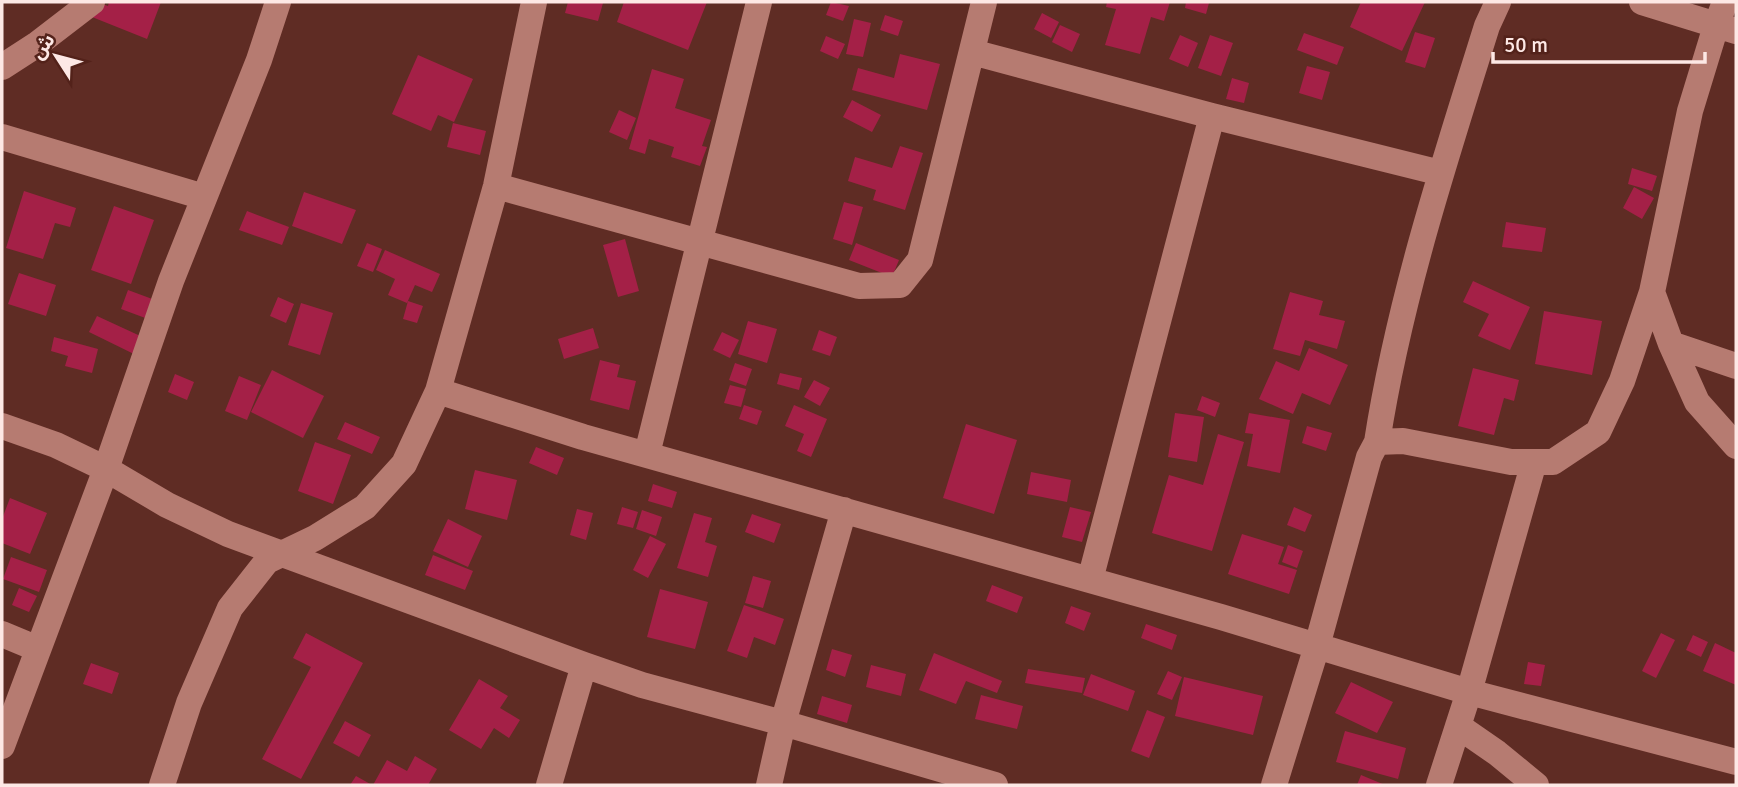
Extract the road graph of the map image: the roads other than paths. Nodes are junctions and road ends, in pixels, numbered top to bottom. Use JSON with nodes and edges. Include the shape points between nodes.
{"nodes":[{"id":1,"x":92,"y":2,"type":"edge"},
{"id":2,"x":278,"y":2,"type":"edge"},
{"id":3,"x":534,"y":2,"type":"edge"},
{"id":4,"x":760,"y":2,"type":"edge"},
{"id":5,"x":984,"y":2,"type":"edge"},
{"id":6,"x":1498,"y":2,"type":"edge"},
{"id":7,"x":1642,"y":2,"type":"edge"},
{"id":8,"x":1726,"y":20,"type":"edge"},
{"id":9,"x":971,"y":52,"type":"junction"},
{"id":10,"x":2,"y":67,"type":"edge"},
{"id":11,"x":1212,"y":116,"type":"junction"},
{"id":12,"x":2,"y":136,"type":"edge"},
{"id":13,"x":1441,"y":173,"type":"junction"},
{"id":14,"x":496,"y":186,"type":"junction"},
{"id":15,"x":204,"y":197,"type":"junction"},
{"id":16,"x":699,"y":240,"type":"junction"},
{"id":17,"x":1652,"y":292,"type":"junction"},
{"id":18,"x":1671,"y":344,"type":"junction"},
{"id":19,"x":1736,"y":366,"type":"edge"},
{"id":20,"x":438,"y":391,"type":"junction"},
{"id":21,"x":2,"y":426,"type":"edge"},
{"id":22,"x":1377,"y":442,"type":"junction"},
{"id":23,"x":1736,"y":446,"type":"edge"},
{"id":24,"x":647,"y":454,"type":"junction"},
{"id":25,"x":1534,"y":462,"type":"junction"},
{"id":26,"x":106,"y":469,"type":"junction"},
{"id":27,"x":844,"y":510,"type":"junction"},
{"id":28,"x":285,"y":553,"type":"junction"},
{"id":29,"x":1090,"y":580,"type":"junction"},
{"id":30,"x":2,"y":634,"type":"edge"},
{"id":31,"x":1317,"y":646,"type":"junction"},
{"id":32,"x":38,"y":649,"type":"junction"},
{"id":33,"x":584,"y":665,"type":"junction"},
{"id":34,"x":1469,"y":692,"type":"junction"},
{"id":35,"x":783,"y":723,"type":"junction"},
{"id":36,"x":1458,"y":726,"type":"junction"},
{"id":37,"x":2,"y":746,"type":"edge"},
{"id":38,"x":1736,"y":762,"type":"edge"},
{"id":39,"x":162,"y":785,"type":"edge"},
{"id":40,"x":549,"y":785,"type":"edge"},
{"id":41,"x":769,"y":785,"type":"edge"},
{"id":42,"x":995,"y":785,"type":"edge"},
{"id":43,"x":1274,"y":785,"type":"edge"},
{"id":44,"x":1439,"y":785,"type":"edge"},
{"id":45,"x":1536,"y":785,"type":"edge"}],
"edges":[{"from":1,"to":10,"type":"street"},
{"from":2,"to":15,"type":"street"},
{"from":3,"to":14,"type":"street"},
{"from":4,"to":16,"type":"street"},
{"from":5,"to":9,"type":"street"},
{"from":6,"to":13,"type":"street"},
{"from":7,"to":8,"type":"street"},
{"from":8,"to":17,"type":"street","via":[[1690,111]]},
{"from":9,"to":11,"type":"street"},
{"from":9,"to":16,"type":"street","via":[[920,260],[900,285],[859,286]]},
{"from":11,"to":13,"type":"street"},
{"from":11,"to":29,"type":"street"},
{"from":12,"to":15,"type":"street"},
{"from":13,"to":22,"type":"street","via":[[1387,383]]},
{"from":14,"to":16,"type":"street"},
{"from":14,"to":20,"type":"street"},
{"from":15,"to":26,"type":"street"},
{"from":16,"to":24,"type":"street"},
{"from":17,"to":18,"type":"street"},
{"from":17,"to":25,"type":"street","via":[[1622,381],[1598,432],[1553,462]]},
{"from":18,"to":19,"type":"street"},
{"from":18,"to":23,"type":"street","via":[[1697,402]]},
{"from":20,"to":24,"type":"street"},
{"from":20,"to":28,"type":"street","via":[[404,464],[365,507]]},
{"from":21,"to":26,"type":"street"},
{"from":22,"to":25,"type":"street","via":[[1403,441],[1511,462]]},
{"from":22,"to":31,"type":"street"},
{"from":24,"to":27,"type":"street"},
{"from":25,"to":34,"type":"street"},
{"from":26,"to":28,"type":"street","via":[[228,534]]},
{"from":26,"to":32,"type":"street"},
{"from":27,"to":29,"type":"street"},
{"from":27,"to":35,"type":"street"},
{"from":28,"to":33,"type":"street"},
{"from":28,"to":39,"type":"street","via":[[267,561],[230,608],[189,703]]},
{"from":29,"to":31,"type":"street"},
{"from":30,"to":32,"type":"street"},
{"from":31,"to":34,"type":"street"},
{"from":31,"to":43,"type":"street"},
{"from":32,"to":37,"type":"street"},
{"from":33,"to":35,"type":"street"},
{"from":33,"to":40,"type":"street"},
{"from":34,"to":36,"type":"street"},
{"from":34,"to":38,"type":"street"},
{"from":35,"to":41,"type":"street"},
{"from":35,"to":42,"type":"street"},
{"from":36,"to":44,"type":"street"},
{"from":36,"to":45,"type":"street"}]}
